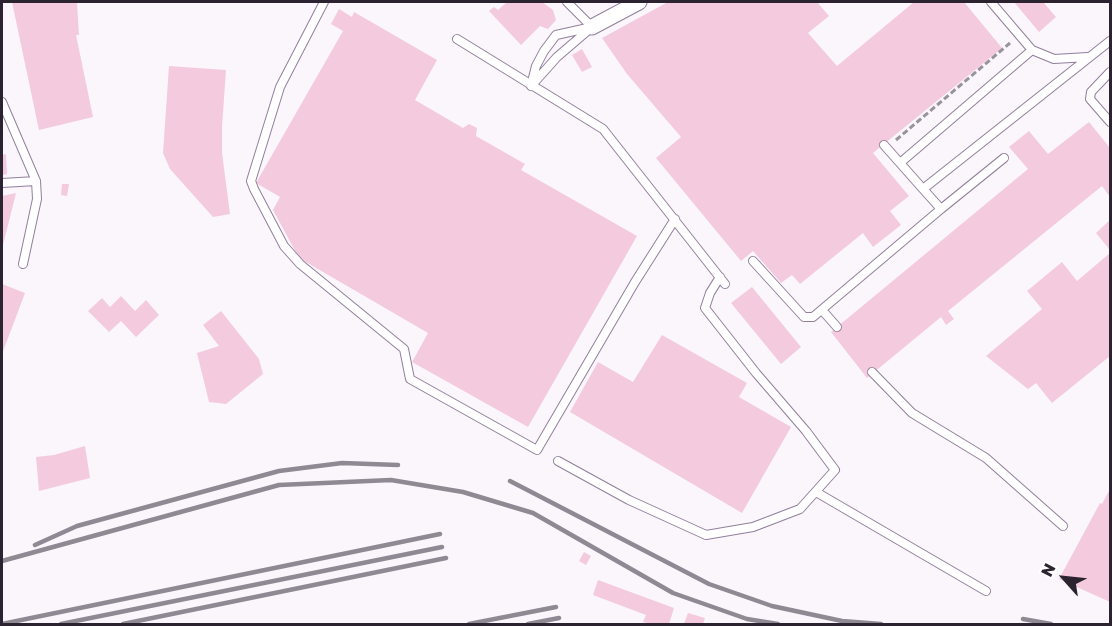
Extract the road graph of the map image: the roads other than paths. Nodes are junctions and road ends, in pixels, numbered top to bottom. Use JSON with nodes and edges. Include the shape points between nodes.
{"nodes":[{"id":1,"x":324,"y":2,"type":"edge"},
{"id":2,"x":567,"y":2,"type":"edge"},
{"id":3,"x":639,"y":2,"type":"edge"},
{"id":4,"x":991,"y":2,"type":"edge"},
{"id":5,"x":592,"y":27,"type":"junction"},
{"id":6,"x":457,"y":39,"type":"dead end"},
{"id":7,"x":1110,"y":41,"type":"edge"},
{"id":8,"x":1032,"y":50,"type":"junction"},
{"id":9,"x":1090,"y":57,"type":"junction"},
{"id":10,"x":1110,"y":72,"type":"edge"},
{"id":11,"x":531,"y":86,"type":"junction"},
{"id":12,"x":2,"y":102,"type":"edge"},
{"id":13,"x":1110,"y":122,"type":"edge"},
{"id":14,"x":884,"y":144,"type":"dead end"},
{"id":15,"x":1004,"y":158,"type":"dead end"},
{"id":16,"x":900,"y":163,"type":"junction"},
{"id":17,"x":36,"y":181,"type":"junction"},
{"id":18,"x":2,"y":183,"type":"edge"},
{"id":19,"x":923,"y":189,"type":"junction"},
{"id":20,"x":941,"y":210,"type":"junction"},
{"id":21,"x":675,"y":219,"type":"junction"},
{"id":22,"x":753,"y":261,"type":"dead end"},
{"id":23,"x":23,"y":264,"type":"dead end"},
{"id":24,"x":822,"y":310,"type":"junction"},
{"id":25,"x":837,"y":327,"type":"dead end"},
{"id":26,"x":872,"y":372,"type":"dead end"},
{"id":27,"x":558,"y":461,"type":"dead end"},
{"id":28,"x":816,"y":492,"type":"junction"},
{"id":29,"x":1063,"y":526,"type":"dead end"},
{"id":30,"x":986,"y":591,"type":"dead end"}],
"edges":[{"from":1,"to":21,"type":"lane","via":[[280,87],[251,181],[284,246],[300,264],[404,349],[411,379],[537,450]]},
{"from":2,"to":5,"type":"lane"},
{"from":3,"to":5,"type":"street"},
{"from":4,"to":8,"type":"lane"},
{"from":5,"to":11,"type":"lane"},
{"from":5,"to":11,"type":"lane","via":[[556,35],[536,66]]},
{"from":6,"to":11,"type":"lane"},
{"from":7,"to":9,"type":"lane"},
{"from":8,"to":9,"type":"lane","via":[[1054,59]]},
{"from":8,"to":16,"type":"lane"},
{"from":9,"to":19,"type":"lane"},
{"from":10,"to":13,"type":"lane","via":[[1091,92],[1090,99]]},
{"from":11,"to":21,"type":"lane","via":[[603,129]]},
{"from":12,"to":17,"type":"lane"},
{"from":14,"to":16,"type":"lane"},
{"from":15,"to":20,"type":"lane"},
{"from":16,"to":19,"type":"lane"},
{"from":17,"to":18,"type":"lane"},
{"from":17,"to":23,"type":"lane","via":[[37,199]]},
{"from":19,"to":20,"type":"lane"},
{"from":20,"to":24,"type":"lane"},
{"from":21,"to":28,"type":"lane","via":[[723,280],[710,293],[705,308],[835,470]]},
{"from":22,"to":24,"type":"lane","via":[[804,317],[813,317]]},
{"from":24,"to":25,"type":"lane"},
{"from":26,"to":29,"type":"lane","via":[[912,413],[986,458]]},
{"from":27,"to":28,"type":"lane","via":[[629,500],[706,535],[753,527],[800,509]]},
{"from":28,"to":30,"type":"lane"}]}
